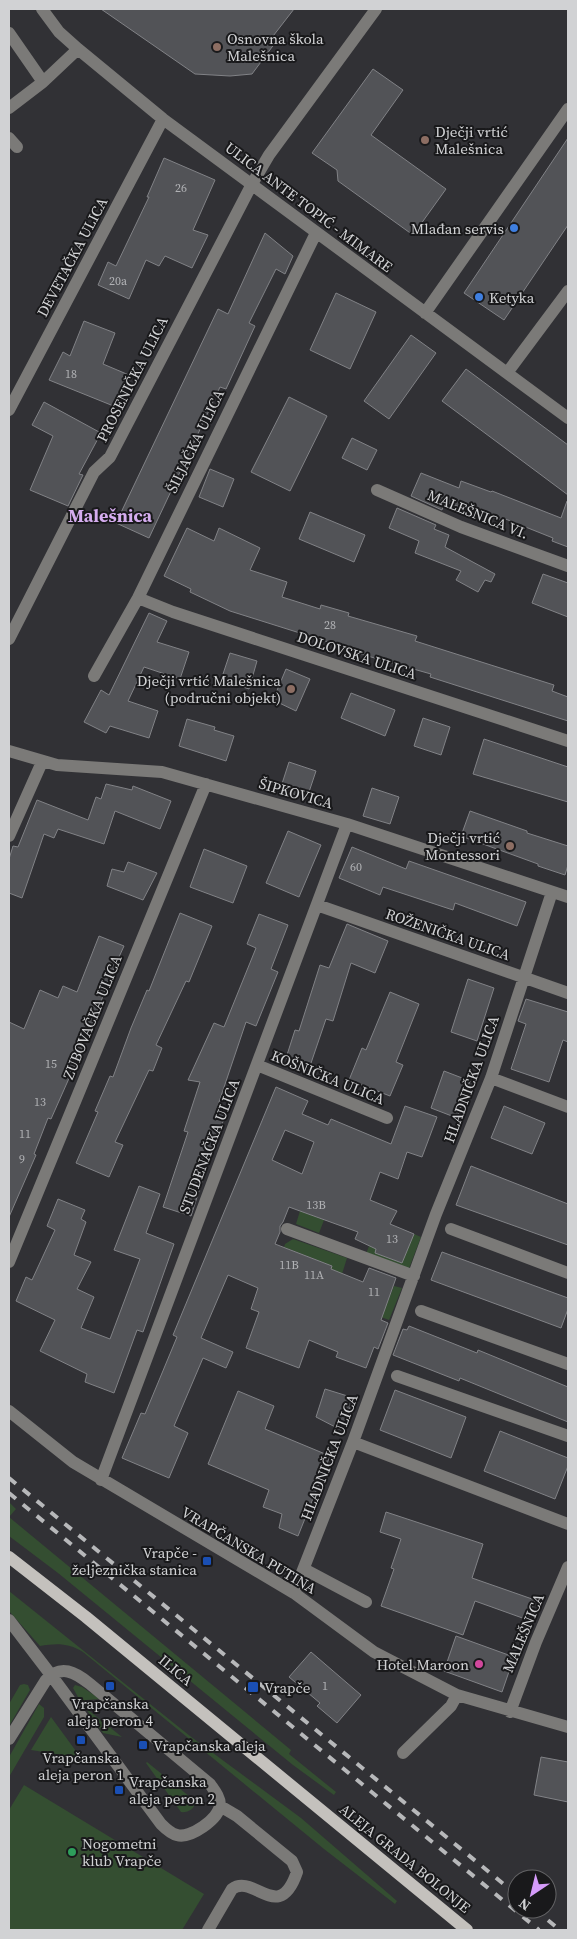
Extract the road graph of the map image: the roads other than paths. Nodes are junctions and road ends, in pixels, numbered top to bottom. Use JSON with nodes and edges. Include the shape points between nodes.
{"nodes":[{"id":1,"x":42,"y":9,"type":"edge"},
{"id":2,"x":376,"y":9,"type":"edge"},
{"id":3,"x":9,"y":33,"type":"edge"},
{"id":4,"x":78,"y":49,"type":"junction"},
{"id":5,"x":43,"y":82,"type":"junction"},
{"id":6,"x":9,"y":108,"type":"edge"},
{"id":7,"x":568,"y":109,"type":"edge"},
{"id":8,"x":163,"y":119,"type":"junction"},
{"id":9,"x":252,"y":184,"type":"junction"},
{"id":10,"x":316,"y":233,"type":"junction"},
{"id":11,"x":568,"y":291,"type":"edge"},
{"id":12,"x":425,"y":313,"type":"junction"},
{"id":13,"x":508,"y":373,"type":"junction"},
{"id":14,"x":9,"y":410,"type":"edge"},
{"id":15,"x":568,"y":418,"type":"edge"},
{"id":16,"x":377,"y":490,"type":"dead end"},
{"id":17,"x":568,"y":566,"type":"edge"},
{"id":18,"x":138,"y":598,"type":"junction"},
{"id":19,"x":9,"y":639,"type":"edge"},
{"id":20,"x":94,"y":676,"type":"dead end"},
{"id":21,"x":568,"y":740,"type":"edge"},
{"id":22,"x":9,"y":751,"type":"edge"},
{"id":23,"x":42,"y":762,"type":"junction"},
{"id":24,"x":206,"y":784,"type":"junction"},
{"id":25,"x":347,"y":824,"type":"junction"},
{"id":26,"x":9,"y":836,"type":"edge"},
{"id":27,"x":552,"y":892,"type":"junction"},
{"id":28,"x":568,"y":897,"type":"edge"},
{"id":29,"x":317,"y":905,"type":"junction"},
{"id":30,"x":525,"y":977,"type":"junction"},
{"id":31,"x":568,"y":993,"type":"edge"},
{"id":32,"x":257,"y":1065,"type":"junction"},
{"id":33,"x":491,"y":1078,"type":"junction"},
{"id":34,"x":568,"y":1107,"type":"edge"},
{"id":35,"x":388,"y":1118,"type":"dead end"},
{"id":36,"x":287,"y":1229,"type":"dead end"},
{"id":37,"x":451,"y":1229,"type":"dead end"},
{"id":38,"x":9,"y":1262,"type":"edge"},
{"id":39,"x":568,"y":1273,"type":"edge"},
{"id":40,"x":414,"y":1276,"type":"junction"},
{"id":41,"x":421,"y":1311,"type":"dead end"},
{"id":42,"x":568,"y":1364,"type":"edge"},
{"id":43,"x":397,"y":1376,"type":"dead end"},
{"id":44,"x":9,"y":1411,"type":"edge"},
{"id":45,"x":568,"y":1436,"type":"edge"},
{"id":46,"x":353,"y":1442,"type":"junction"},
{"id":47,"x":101,"y":1480,"type":"junction"},
{"id":48,"x":568,"y":1524,"type":"edge"},
{"id":49,"x":9,"y":1557,"type":"edge"},
{"id":50,"x":568,"y":1567,"type":"edge"},
{"id":51,"x":304,"y":1569,"type":"junction"},
{"id":52,"x":294,"y":1593,"type":"junction"},
{"id":53,"x":366,"y":1602,"type":"dead end"},
{"id":54,"x":9,"y":1620,"type":"edge"},
{"id":55,"x":51,"y":1674,"type":"junction"},
{"id":56,"x":457,"y":1695,"type":"junction"},
{"id":57,"x":510,"y":1712,"type":"junction"},
{"id":58,"x":568,"y":1728,"type":"edge"},
{"id":59,"x":9,"y":1739,"type":"edge"},
{"id":60,"x":403,"y":1753,"type":"dead end"},
{"id":61,"x":220,"y":1806,"type":"junction"},
{"id":62,"x":322,"y":1811,"type":"joint"},
{"id":63,"x":208,"y":1930,"type":"edge"},
{"id":64,"x":467,"y":1930,"type":"edge"}],
"edges":[{"from":1,"to":4,"type":"street","name":"ULICA ANTE TOPIĆ - MIMARE"},
{"from":2,"to":9,"type":"street","name":"PROSENIČKA ULICA","via":[[269,155]]},
{"from":3,"to":5,"type":"street"},
{"from":4,"to":5,"type":"street"},
{"from":4,"to":8,"type":"street","name":"ULICA ANTE TOPIĆ - MIMARE"},
{"from":5,"to":6,"type":"street"},
{"from":7,"to":12,"type":"street"},
{"from":8,"to":9,"type":"street","name":"ULICA ANTE TOPIĆ - MIMARE"},
{"from":8,"to":14,"type":"street","name":"DEVETAČKA ULICA"},
{"from":9,"to":10,"type":"street","name":"ULICA ANTE TOPIĆ - MIMARE"},
{"from":9,"to":19,"type":"street","name":"PROSENIČKA ULICA","via":[[110,456],[94,472]]},
{"from":10,"to":12,"type":"street","name":"ULICA ANTE TOPIĆ - MIMARE"},
{"from":10,"to":18,"type":"street","name":"ŠILJAČKA ULICA"},
{"from":11,"to":13,"type":"street"},
{"from":12,"to":13,"type":"street","name":"ULICA ANTE TOPIĆ - MIMARE"},
{"from":13,"to":15,"type":"street","name":"ULICA ANTE TOPIĆ - MIMARE"},
{"from":16,"to":17,"type":"street","name":"MALEŠNICA VI.","via":[[461,527]]},
{"from":18,"to":20,"type":"street","name":"ŠILJAČKA ULICA"},
{"from":18,"to":21,"type":"street","name":"DOLOVSKA ULICA","via":[[183,616]]},
{"from":22,"to":23,"type":"street","name":"ŠIPKOVICA"},
{"from":23,"to":24,"type":"street","name":"ŠIPKOVICA","via":[[162,772]]},
{"from":23,"to":26,"type":"street"},
{"from":24,"to":25,"type":"street","name":"ŠIPKOVICA"},
{"from":24,"to":38,"type":"street","name":"ZUBOVAČKA ULICA"},
{"from":25,"to":27,"type":"street","name":"ŠIPKOVICA"},
{"from":25,"to":29,"type":"street","name":"STUDENAČKA ULICA"},
{"from":27,"to":28,"type":"street","name":"ŠIPKOVICA"},
{"from":27,"to":30,"type":"street","name":"HLADNIČKA ULICA"},
{"from":29,"to":30,"type":"street","name":"ROŽENIČKA ULICA"},
{"from":29,"to":32,"type":"street","name":"STUDENAČKA ULICA"},
{"from":30,"to":31,"type":"street","name":"ROŽENIČKA ULICA"},
{"from":30,"to":33,"type":"street","name":"HLADNIČKA ULICA"},
{"from":32,"to":35,"type":"street","name":"KOŠNIČKA ULICA"},
{"from":32,"to":47,"type":"street","name":"STUDENAČKA ULICA"},
{"from":33,"to":34,"type":"street"},
{"from":33,"to":40,"type":"street","name":"HLADNIČKA ULICA"},
{"from":36,"to":40,"type":"street"},
{"from":37,"to":39,"type":"street"},
{"from":40,"to":46,"type":"street","name":"HLADNIČKA ULICA"},
{"from":41,"to":42,"type":"street"},
{"from":43,"to":45,"type":"street"},
{"from":44,"to":47,"type":"street","name":"VRAPČANSKA PUTINA"},
{"from":46,"to":48,"type":"street"},
{"from":46,"to":51,"type":"street","name":"HLADNIČKA ULICA"},
{"from":47,"to":52,"type":"street","name":"VRAPČANSKA PUTINA"},
{"from":49,"to":62,"type":"main road","name":"ILICA"},
{"from":50,"to":57,"type":"street","name":"MALEŠNICA"},
{"from":51,"to":52,"type":"street","name":"HLADNIČKA ULICA"},
{"from":51,"to":53,"type":"street"},
{"from":52,"to":56,"type":"street","name":"VRAPČANSKA PUTINA","via":[[374,1652]]},
{"from":54,"to":55,"type":"street"},
{"from":55,"to":59,"type":"street"},
{"from":55,"to":61,"type":"street","via":[[61,1670],[72,1672],[90,1684],[210,1784]]},
{"from":55,"to":61,"type":"street","via":[[170,1832],[177,1836],[195,1832],[212,1819]]},
{"from":56,"to":57,"type":"street","name":"VRAPČANSKA PUTINA"},
{"from":56,"to":60,"type":"street","via":[[451,1706]]},
{"from":57,"to":58,"type":"street","name":"VRAPČANSKA PUTINA"},
{"from":61,"to":63,"type":"street","via":[[292,1861],[297,1872],[286,1891],[279,1896],[271,1897],[248,1886],[237,1885]]},
{"from":62,"to":64,"type":"main road","name":"ALEJA GRADA BOLONJE"}]}
